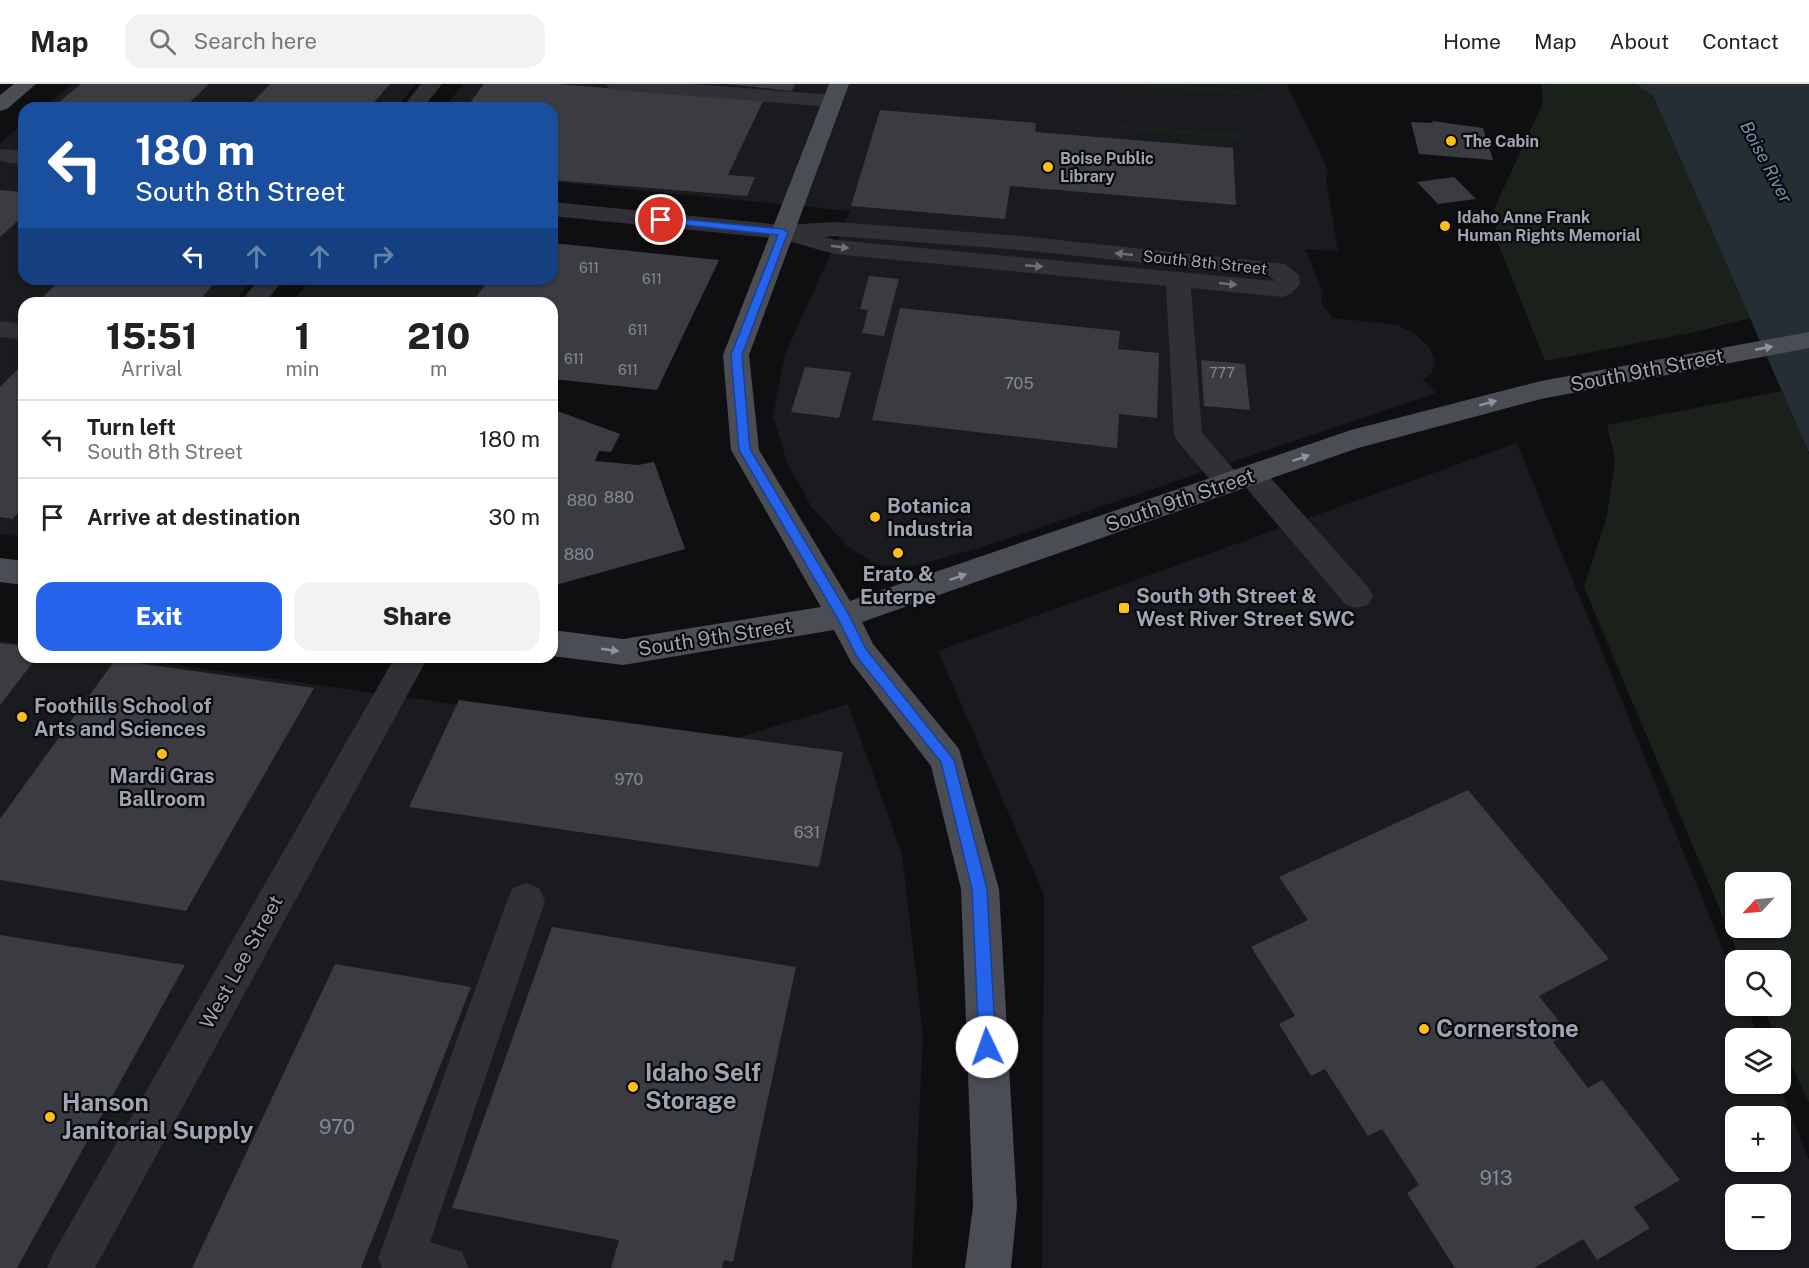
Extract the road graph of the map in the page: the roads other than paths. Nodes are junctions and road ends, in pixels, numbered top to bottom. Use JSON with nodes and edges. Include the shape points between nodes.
{"nodes":[{"id":1,"x":26,"y":84,"type":"edge"},
{"id":2,"x":432,"y":84,"type":"edge"},
{"id":3,"x":616,"y":84,"type":"edge"},
{"id":4,"x":835,"y":92,"type":"edge"},
{"id":5,"x":417,"y":102,"type":"edge"},
{"id":6,"x":0,"y":105,"type":"edge"},
{"id":7,"x":0,"y":155,"type":"edge"},
{"id":8,"x":18,"y":157,"type":"edge"},
{"id":9,"x":558,"y":210,"type":"edge"},
{"id":10,"x":783,"y":232,"type":"junction"},
{"id":11,"x":1178,"y":279,"type":"junction"},
{"id":12,"x":267,"y":285,"type":"edge"},
{"id":13,"x":257,"y":297,"type":"edge"},
{"id":14,"x":0,"y":329,"type":"edge"},
{"id":15,"x":18,"y":331,"type":"edge"},
{"id":16,"x":1809,"y":340,"type":"edge"},
{"id":17,"x":1240,"y":479,"type":"junction"},
{"id":18,"x":0,"y":570,"type":"edge"},
{"id":19,"x":18,"y":572,"type":"edge"},
{"id":20,"x":1357,"y":596,"type":"dead end"},
{"id":21,"x":843,"y":616,"type":"junction"},
{"id":22,"x":558,"y":644,"type":"edge"},
{"id":23,"x":409,"y":663,"type":"edge"},
{"id":24,"x":526,"y":901,"type":"dead end"},
{"id":25,"x":70,"y":1268,"type":"edge"},
{"id":26,"x":446,"y":1268,"type":"edge"},
{"id":27,"x":988,"y":1268,"type":"edge"}],
"edges":[{"from":1,"to":6,"type":"main road"},
{"from":2,"to":5,"type":"street"},
{"from":3,"to":4,"type":"street"},
{"from":4,"to":10,"type":"main road"},
{"from":7,"to":8,"type":"street"},
{"from":9,"to":10,"type":"street","name":"South 8th Street"},
{"from":10,"to":11,"type":"street","name":"South 8th Street","one_way":true,"via":[[834,247]]},
{"from":11,"to":10,"type":"street","name":"South 8th Street","one_way":true,"via":[[1282,289],[1288,284],[1287,275],[1276,269],[843,229]]},
{"from":10,"to":21,"type":"main road","via":[[736,355],[745,450]]},
{"from":11,"to":17,"type":"street","via":[[1188,435]]},
{"from":12,"to":13,"type":"street"},
{"from":14,"to":15,"type":"street"},
{"from":17,"to":16,"type":"main road","name":"South 9th Street","one_way":true,"via":[[1351,440],[1541,390]]},
{"from":17,"to":20,"type":"street"},
{"from":21,"to":17,"type":"main road","name":"South 9th Street","one_way":true},
{"from":18,"to":19,"type":"main road"},
{"from":22,"to":21,"type":"main road","name":"South 9th Street","one_way":true,"via":[[623,652]]},
{"from":21,"to":27,"type":"main road","via":[[862,653],[947,760],[980,889],[995,1206]]},
{"from":23,"to":25,"type":"street","name":"West Lee Street"},
{"from":24,"to":26,"type":"street","via":[[401,1259]]}]}
